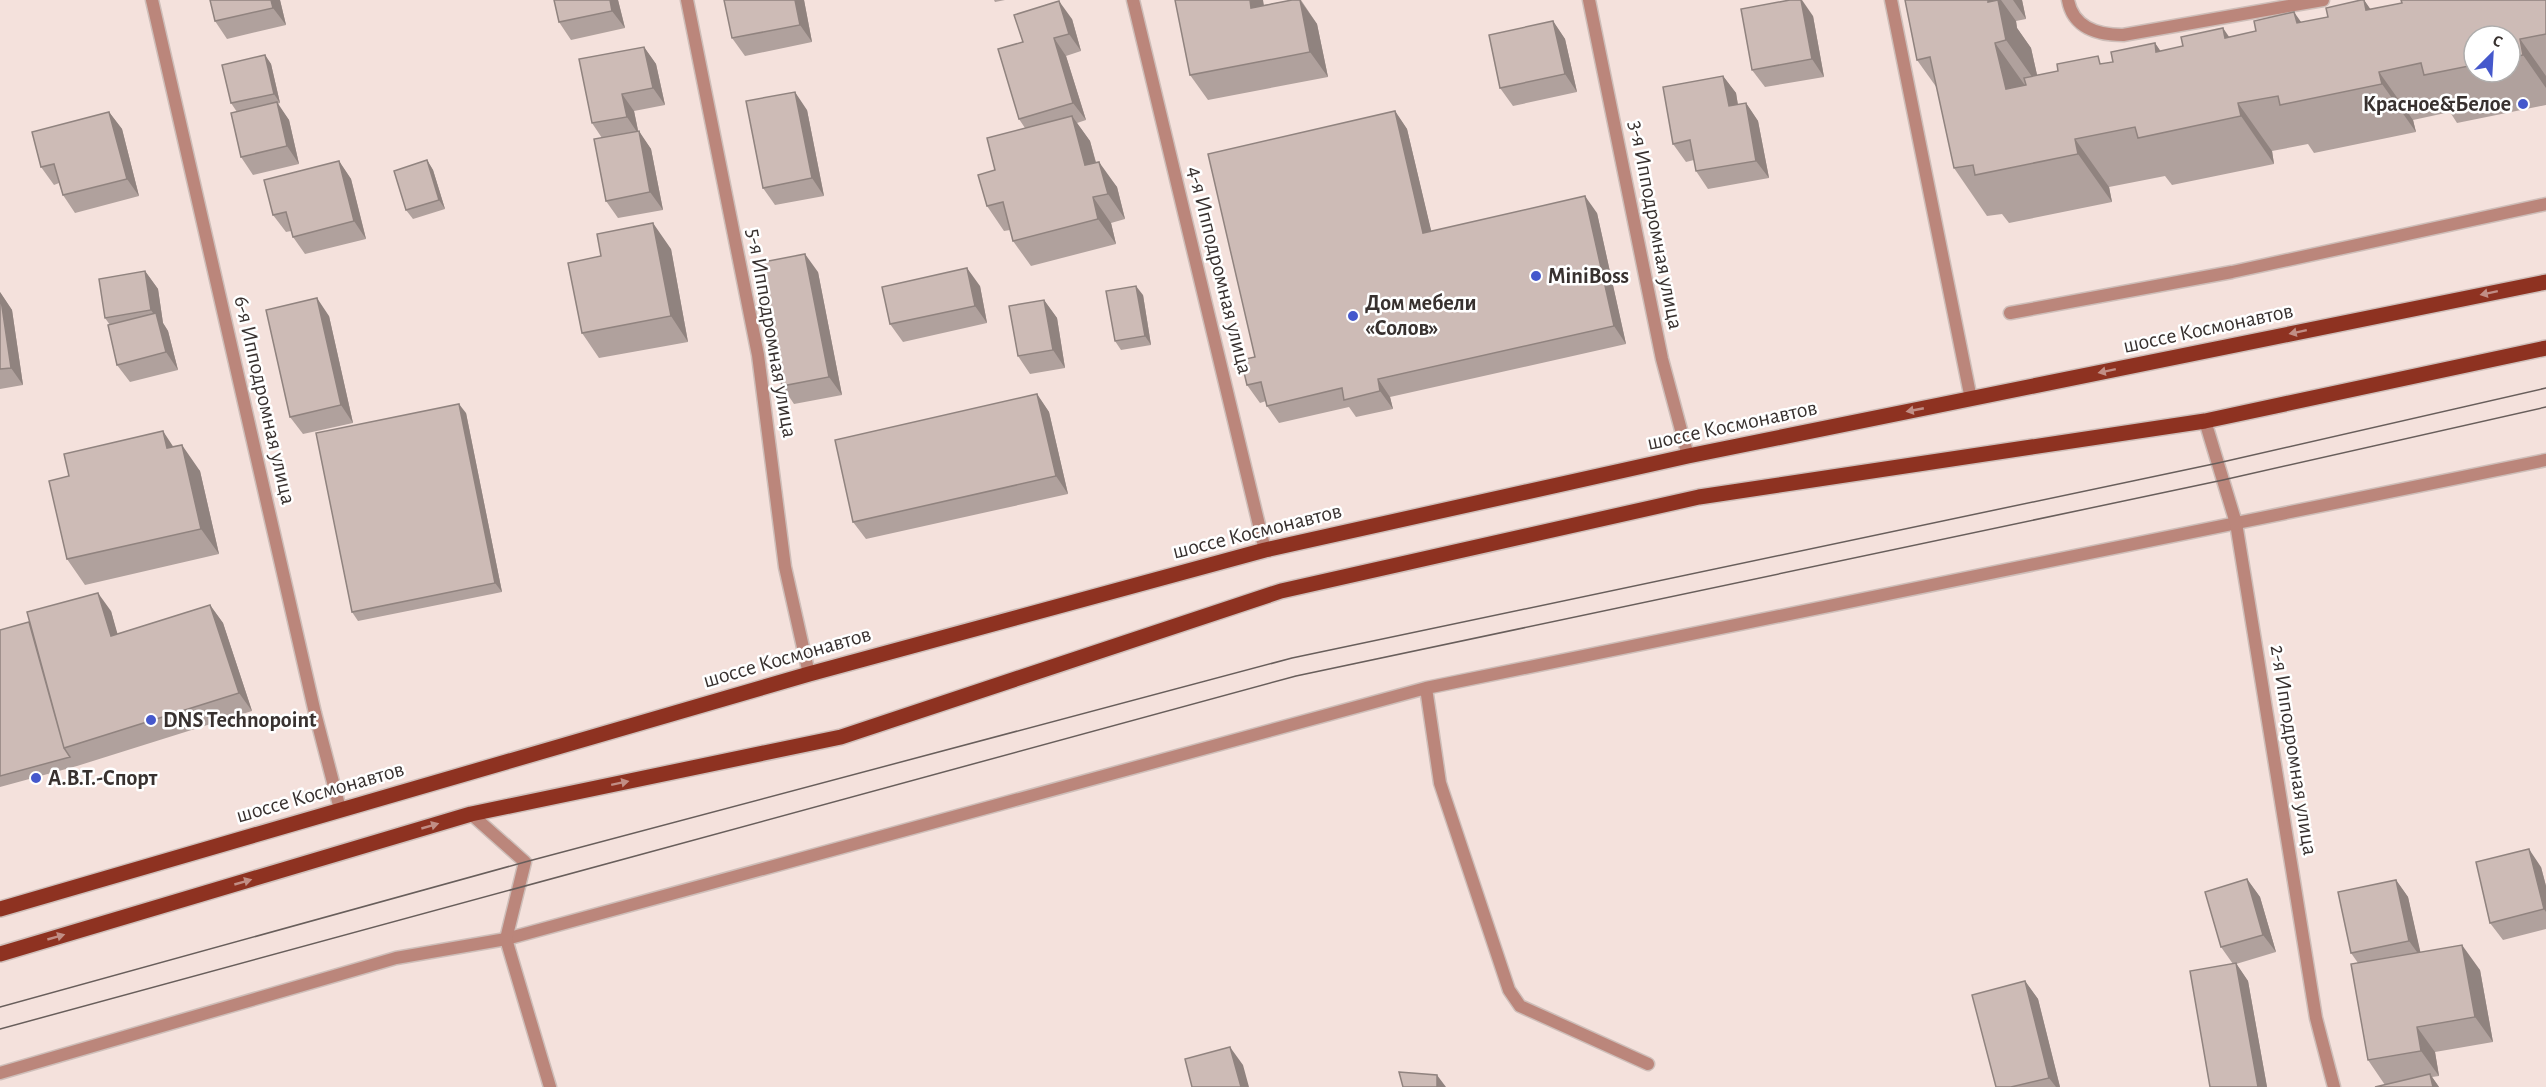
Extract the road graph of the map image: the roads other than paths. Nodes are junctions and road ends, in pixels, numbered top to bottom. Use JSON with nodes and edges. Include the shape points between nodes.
{"nodes":[{"id":1,"x":152,"y":0,"type":"edge"},
{"id":2,"x":687,"y":0,"type":"edge"},
{"id":3,"x":1133,"y":0,"type":"edge"},
{"id":4,"x":1589,"y":0,"type":"edge"},
{"id":5,"x":1892,"y":0,"type":"edge"},
{"id":6,"x":2068,"y":0,"type":"edge"},
{"id":7,"x":2323,"y":0,"type":"edge"},
{"id":8,"x":2546,"y":204,"type":"edge"},
{"id":9,"x":2546,"y":282,"type":"edge"},
{"id":10,"x":2010,"y":313,"type":"dead end"},
{"id":11,"x":2546,"y":348,"type":"edge"},
{"id":12,"x":1971,"y":399,"type":"junction"},
{"id":13,"x":2205,"y":421,"type":"junction"},
{"id":14,"x":1688,"y":456,"type":"junction"},
{"id":15,"x":2546,"y":460,"type":"edge"},
{"id":16,"x":2236,"y":523,"type":"junction"},
{"id":17,"x":1265,"y":550,"type":"junction"},
{"id":18,"x":809,"y":674,"type":"junction"},
{"id":19,"x":1426,"y":688,"type":"junction"},
{"id":20,"x":340,"y":809,"type":"junction"},
{"id":21,"x":471,"y":814,"type":"junction"},
{"id":22,"x":0,"y":909,"type":"edge"},
{"id":23,"x":506,"y":939,"type":"junction"},
{"id":24,"x":0,"y":954,"type":"edge"},
{"id":25,"x":1648,"y":1064,"type":"dead end"},
{"id":26,"x":0,"y":1073,"type":"edge"},
{"id":27,"x":550,"y":1087,"type":"edge"},
{"id":28,"x":2334,"y":1087,"type":"edge"}],
"edges":[{"from":1,"to":20,"type":"street","name":"6-я Ипподромная улица"},
{"from":2,"to":18,"type":"street","name":"5-я Ипподромная улица","via":[[758,355],[785,567]]},
{"from":3,"to":17,"type":"street","name":"4-я Ипподромная улица"},
{"from":4,"to":14,"type":"street","name":"3-я Ипподромная улица","via":[[1662,359]]},
{"from":5,"to":12,"type":"street"},
{"from":6,"to":7,"type":"street","via":[[2077,19],[2104,35]]},
{"from":8,"to":10,"type":"street","via":[[2232,272]]},
{"from":9,"to":12,"type":"main road","name":"шоссе Космонавтов","one_way":true},
{"from":11,"to":13,"type":"main road"},
{"from":12,"to":14,"type":"main road","name":"шоссе Космонавтов","one_way":true},
{"from":13,"to":16,"type":"street","name":"2-я Ипподромная улица"},
{"from":21,"to":13,"type":"main road","one_way":true,"via":[[841,738],[1281,591],[1699,497]]},
{"from":14,"to":17,"type":"main road","name":"шоссе Космонавтов"},
{"from":15,"to":16,"type":"street"},
{"from":16,"to":19,"type":"street"},
{"from":16,"to":28,"type":"street","name":"2-я Ипподромная улица","via":[[2316,1018]]},
{"from":17,"to":18,"type":"main road","name":"шоссе Космонавтов"},
{"from":18,"to":20,"type":"main road","name":"шоссе Космонавтов"},
{"from":19,"to":23,"type":"street"},
{"from":19,"to":25,"type":"street","via":[[1440,783],[1509,990],[1520,1006]]},
{"from":20,"to":22,"type":"main road","name":"шоссе Космонавтов"},
{"from":21,"to":23,"type":"street","via":[[525,862]]},
{"from":24,"to":21,"type":"main road","one_way":true},
{"from":23,"to":26,"type":"street","via":[[396,958]]},
{"from":23,"to":27,"type":"street"}]}
